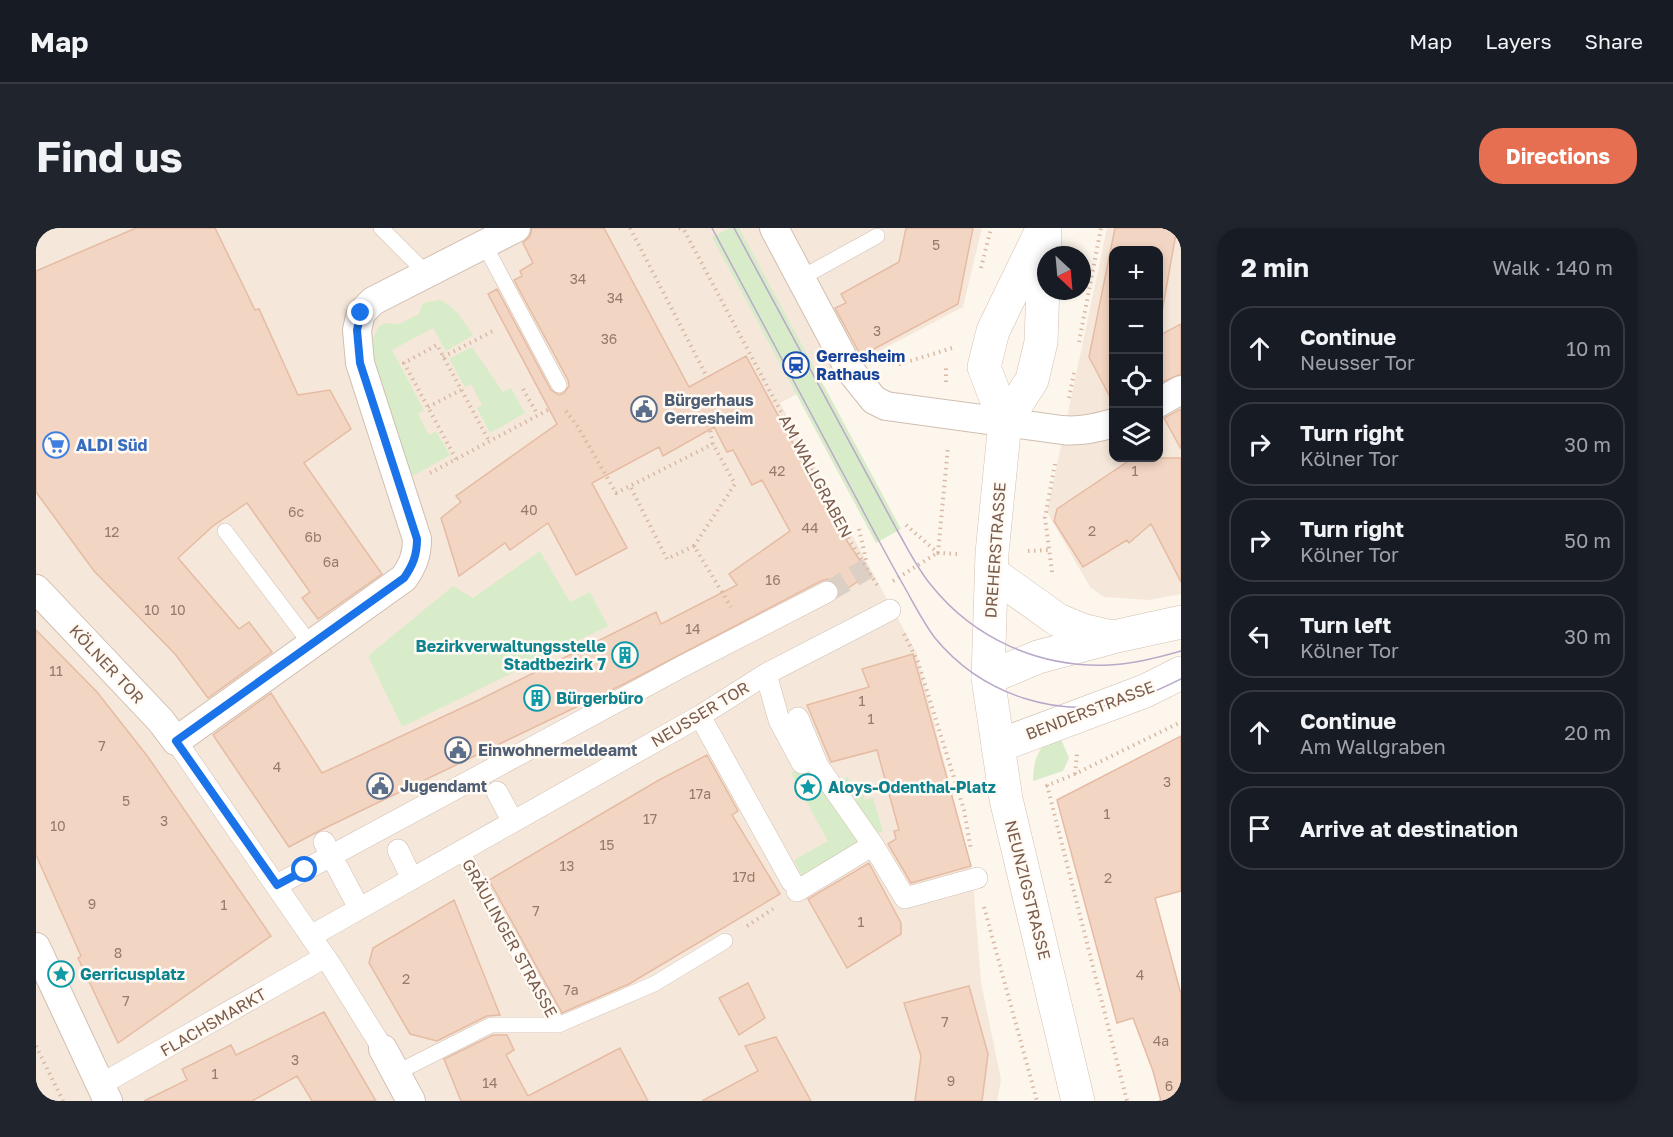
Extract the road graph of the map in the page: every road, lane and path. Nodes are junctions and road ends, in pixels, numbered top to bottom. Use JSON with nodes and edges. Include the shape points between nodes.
{"nodes":[{"id":1,"x":381,"y":228,"type":"edge"},
{"id":2,"x":516,"y":228,"type":"edge"},
{"id":3,"x":630,"y":228,"type":"edge"},
{"id":4,"x":774,"y":228,"type":"edge"},
{"id":5,"x":1044,"y":228,"type":"edge"},
{"id":6,"x":1101,"y":228,"type":"edge"},
{"id":7,"x":683,"y":229,"type":"edge"},
{"id":8,"x":877,"y":236,"type":"dead end"},
{"id":9,"x":1092,"y":237,"type":"dead end"},
{"id":10,"x":1099,"y":238,"type":"junction"},
{"id":11,"x":484,"y":244,"type":"junction"},
{"id":12,"x":426,"y":273,"type":"junction"},
{"id":13,"x":801,"y":278,"type":"junction"},
{"id":14,"x":493,"y":331,"type":"dead end"},
{"id":15,"x":1078,"y":347,"type":"dead end"},
{"id":16,"x":952,"y":348,"type":"dead end"},
{"id":17,"x":443,"y":357,"type":"junction"},
{"id":18,"x":878,"y":360,"type":"dead end"},
{"id":19,"x":1074,"y":369,"type":"dead end"},
{"id":20,"x":707,"y":377,"type":"dead end"},
{"id":21,"x":559,"y":385,"type":"dead end"},
{"id":22,"x":523,"y":389,"type":"dead end"},
{"id":23,"x":461,"y":390,"type":"junction"},
{"id":24,"x":1181,"y":390,"type":"edge"},
{"id":25,"x":1163,"y":399,"type":"edge"},
{"id":26,"x":560,"y":404,"type":"dead end"},
{"id":27,"x":1068,"y":404,"type":"dead end"},
{"id":28,"x":428,"y":407,"type":"junction"},
{"id":29,"x":552,"y":408,"type":"dead end"},
{"id":30,"x":538,"y":415,"type":"junction"},
{"id":31,"x":708,"y":419,"type":"dead end"},
{"id":32,"x":1005,"y":422,"type":"junction"},
{"id":33,"x":1109,"y":424,"type":"edge"},
{"id":34,"x":489,"y":441,"type":"junction"},
{"id":35,"x":948,"y":441,"type":"dead end"},
{"id":36,"x":714,"y":444,"type":"junction"},
{"id":37,"x":1057,"y":453,"type":"dead end"},
{"id":38,"x":456,"y":459,"type":"junction"},
{"id":39,"x":630,"y":486,"type":"junction"},
{"id":40,"x":400,"y":487,"type":"junction"},
{"id":41,"x":906,"y":525,"type":"dead end"},
{"id":42,"x":859,"y":530,"type":"dead end"},
{"id":43,"x":225,"y":531,"type":"dead end"},
{"id":44,"x":694,"y":546,"type":"junction"},
{"id":45,"x":1028,"y":551,"type":"dead end"},
{"id":46,"x":938,"y":553,"type":"junction"},
{"id":47,"x":955,"y":555,"type":"dead end"},
{"id":48,"x":868,"y":568,"type":"junction"},
{"id":49,"x":992,"y":573,"type":"junction"},
{"id":50,"x":889,"y":583,"type":"dead end"},
{"id":51,"x":36,"y":589,"type":"edge"},
{"id":52,"x":879,"y":589,"type":"dead end"},
{"id":53,"x":827,"y":592,"type":"tunnel mouth"},
{"id":54,"x":890,"y":610,"type":"dead end"},
{"id":55,"x":1181,"y":622,"type":"edge"},
{"id":56,"x":746,"y":634,"type":"junction"},
{"id":57,"x":1113,"y":637,"type":"junction"},
{"id":58,"x":312,"y":645,"type":"junction"},
{"id":59,"x":1181,"y":672,"type":"edge"},
{"id":60,"x":766,"y":674,"type":"junction"},
{"id":61,"x":988,"y":678,"type":"junction"},
{"id":62,"x":700,"y":716,"type":"junction"},
{"id":63,"x":1181,"y":722,"type":"edge"},
{"id":64,"x":176,"y":741,"type":"junction"},
{"id":65,"x":998,"y":746,"type":"junction"},
{"id":66,"x":814,"y":757,"type":"junction"},
{"id":67,"x":490,"y":778,"type":"junction"},
{"id":68,"x":513,"y":822,"type":"junction"},
{"id":69,"x":390,"y":834,"type":"junction"},
{"id":70,"x":873,"y":845,"type":"junction"},
{"id":71,"x":328,"y":849,"type":"junction"},
{"id":72,"x":461,"y":850,"type":"junction"},
{"id":73,"x":977,"y":878,"type":"dead end"},
{"id":74,"x":412,"y":879,"type":"junction"},
{"id":75,"x":277,"y":885,"type":"junction"},
{"id":76,"x":359,"y":908,"type":"junction"},
{"id":77,"x":775,"y":908,"type":"dead end"},
{"id":78,"x":311,"y":936,"type":"junction"},
{"id":79,"x":725,"y":941,"type":"joint"},
{"id":80,"x":36,"y":947,"type":"edge"},
{"id":81,"x":325,"y":957,"type":"junction"},
{"id":82,"x":558,"y":1025,"type":"junction"},
{"id":83,"x":36,"y":1046,"type":"edge"},
{"id":84,"x":389,"y":1061,"type":"junction"},
{"id":85,"x":104,"y":1093,"type":"edge"},
{"id":86,"x":1035,"y":1093,"type":"dead end"},
{"id":87,"x":62,"y":1101,"type":"edge"},
{"id":88,"x":411,"y":1101,"type":"edge"},
{"id":89,"x":1030,"y":1101,"type":"edge"},
{"id":90,"x":1078,"y":1101,"type":"edge"},
{"id":91,"x":1127,"y":1101,"type":"edge"}],
"edges":[{"from":1,"to":12,"type":"lane"},
{"from":2,"to":11,"type":"street"},
{"from":3,"to":20,"type":"path"},
{"from":4,"to":13,"type":"street"},
{"from":5,"to":32,"type":"main road","name":"DREHERSTRASSE","via":[[1041,342],[1032,380]]},
{"from":5,"to":32,"type":"main road","name":"DREHERSTRASSE","via":[[993,331],[984,367]]},
{"from":6,"to":10,"type":"path"},
{"from":7,"to":48,"type":"path","name":"AM WALLGRABEN","via":[[752,363]]},
{"from":8,"to":13,"type":"lane"},
{"from":9,"to":10,"type":"path"},
{"from":10,"to":15,"type":"path"},
{"from":11,"to":12,"type":"street"},
{"from":11,"to":21,"type":"lane"},
{"from":12,"to":40,"type":"street","via":[[373,301],[361,313],[357,330],[360,363]]},
{"from":13,"to":32,"type":"street","via":[[849,369],[874,400],[886,406]]},
{"from":14,"to":17,"type":"path"},
{"from":16,"to":18,"type":"path","via":[[900,364]]},
{"from":17,"to":23,"type":"path"},
{"from":17,"to":28,"type":"path","via":[[437,345],[404,363]]},
{"from":19,"to":27,"type":"path"},
{"from":22,"to":30,"type":"path"},
{"from":23,"to":28,"type":"path"},
{"from":23,"to":34,"type":"path"},
{"from":24,"to":25,"type":"street"},
{"from":26,"to":39,"type":"path","via":[[616,493]]},
{"from":28,"to":38,"type":"path"},
{"from":29,"to":30,"type":"path"},
{"from":30,"to":34,"type":"path"},
{"from":31,"to":36,"type":"path"},
{"from":32,"to":33,"type":"street","via":[[1072,431]]},
{"from":32,"to":49,"type":"main road","name":"DREHERSTRASSE"},
{"from":34,"to":38,"type":"path"},
{"from":35,"to":46,"type":"path"},
{"from":36,"to":39,"type":"path"},
{"from":36,"to":44,"type":"path","via":[[735,484]]},
{"from":37,"to":45,"type":"path","via":[[1045,518],[1049,550]]},
{"from":38,"to":40,"type":"path"},
{"from":39,"to":44,"type":"path","via":[[667,559]]},
{"from":40,"to":58,"type":"street","via":[[417,539],[412,566],[404,578]]},
{"from":41,"to":46,"type":"path"},
{"from":42,"to":48,"type":"path"},
{"from":43,"to":58,"type":"lane"},
{"from":44,"to":56,"type":"path"},
{"from":46,"to":47,"type":"path"},
{"from":46,"to":50,"type":"path"},
{"from":48,"to":52,"type":"path","name":"AM WALLGRABEN"},
{"from":49,"to":57,"type":"main road","via":[[1058,620]]},
{"from":49,"to":61,"type":"main road","name":"DREHERSTRASSE"},
{"from":51,"to":64,"type":"street","name":"KÖLNER TOR"},
{"from":53,"to":56,"type":"street"},
{"from":54,"to":60,"type":"street","name":"NEUSSER TOR"},
{"from":55,"to":57,"type":"main road"},
{"from":56,"to":67,"type":"street","via":[[546,730]]},
{"from":57,"to":61,"type":"main road","via":[[1038,657]]},
{"from":58,"to":64,"type":"street"},
{"from":59,"to":65,"type":"main road","name":"BENDERSTRASSE","via":[[1145,691]]},
{"from":60,"to":62,"type":"street","name":"NEUSSER TOR"},
{"from":60,"to":66,"type":"street","via":[[796,715]]},
{"from":60,"to":66,"type":"street","via":[[779,720],[802,763]]},
{"from":61,"to":65,"type":"main road","name":"NEUNZIGSTRASSE"},
{"from":62,"to":68,"type":"street","name":"NEUSSER TOR"},
{"from":62,"to":70,"type":"street","via":[[794,886]]},
{"from":63,"to":91,"type":"path","via":[[1047,786]]},
{"from":64,"to":75,"type":"street","name":"KÖLNER TOR"},
{"from":65,"to":90,"type":"main road","name":"NEUNZIGSTRASSE","via":[[1017,849]]},
{"from":66,"to":70,"type":"street"},
{"from":67,"to":68,"type":"street"},
{"from":67,"to":69,"type":"street"},
{"from":68,"to":72,"type":"street","name":"NEUSSER TOR"},
{"from":69,"to":71,"type":"street"},
{"from":69,"to":74,"type":"street"},
{"from":70,"to":73,"type":"street","via":[[905,898]]},
{"from":71,"to":75,"type":"street"},
{"from":71,"to":76,"type":"street"},
{"from":72,"to":74,"type":"street","name":"NEUSSER TOR"},
{"from":72,"to":82,"type":"lane","name":"GRÄULINGER STRASSE"},
{"from":74,"to":76,"type":"street","name":"NEUSSER TOR"},
{"from":75,"to":78,"type":"street","name":"KÖLNER TOR"},
{"from":76,"to":78,"type":"street","name":"NEUSSER TOR"},
{"from":77,"to":79,"type":"path"},
{"from":78,"to":81,"type":"street"},
{"from":79,"to":82,"type":"lane","name":"GRÄULINGER STRASSE","via":[[654,984]]},
{"from":80,"to":85,"type":"street"},
{"from":81,"to":84,"type":"street"},
{"from":81,"to":85,"type":"street","name":"FLACHSMARKT"},
{"from":82,"to":84,"type":"lane","name":"GRÄULINGER STRASSE","via":[[491,1025]]},
{"from":83,"to":87,"type":"path"},
{"from":84,"to":88,"type":"street"},
{"from":86,"to":89,"type":"path"}]}
